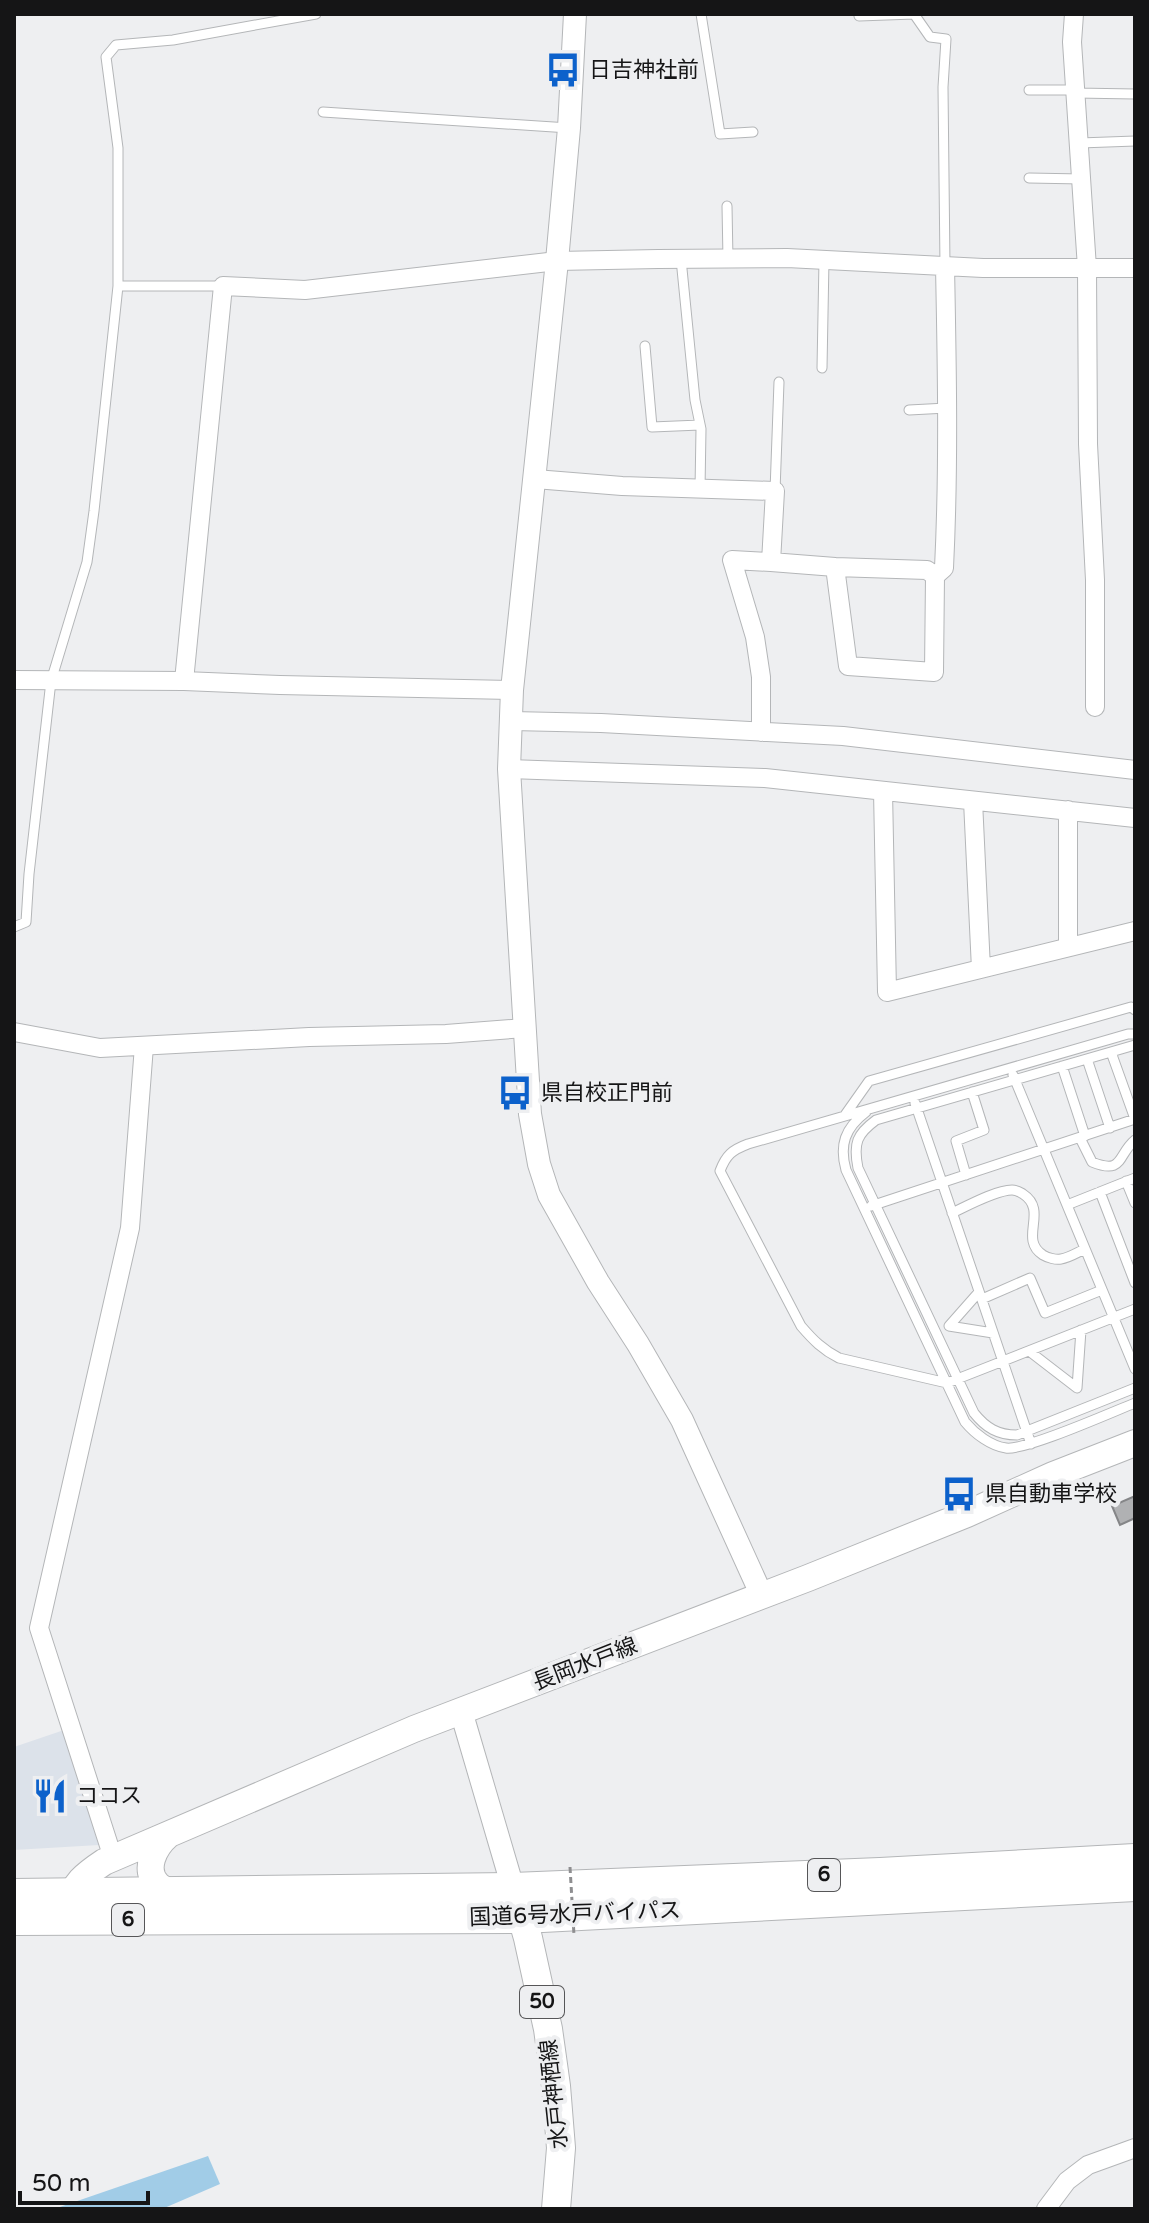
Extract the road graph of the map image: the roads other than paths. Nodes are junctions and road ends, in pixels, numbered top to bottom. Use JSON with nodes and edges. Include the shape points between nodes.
{"nodes":[{"id":1,"x":316,"y":14,"type":"edge"},
{"id":2,"x":575,"y":14,"type":"edge"},
{"id":3,"x":701,"y":14,"type":"edge"},
{"id":4,"x":1074,"y":14,"type":"edge"},
{"id":5,"x":859,"y":16,"type":"dead end"},
{"id":6,"x":1029,"y":90,"type":"dead end"},
{"id":7,"x":1076,"y":91,"type":"junction"},
{"id":8,"x":1135,"y":94,"type":"edge"},
{"id":9,"x":323,"y":112,"type":"dead end"},
{"id":10,"x":569,"y":128,"type":"junction"},
{"id":11,"x":753,"y":132,"type":"dead end"},
{"id":12,"x":1135,"y":141,"type":"edge"},
{"id":13,"x":1080,"y":143,"type":"junction"},
{"id":14,"x":1029,"y":178,"type":"dead end"},
{"id":15,"x":1082,"y":179,"type":"junction"},
{"id":16,"x":727,"y":206,"type":"dead end"},
{"id":17,"x":681,"y":259,"type":"junction"},
{"id":18,"x":728,"y":259,"type":"junction"},
{"id":19,"x":824,"y":260,"type":"junction"},
{"id":20,"x":557,"y":261,"type":"junction"},
{"id":21,"x":945,"y":266,"type":"junction"},
{"id":22,"x":1087,"y":268,"type":"junction"},
{"id":23,"x":1135,"y":268,"type":"edge"},
{"id":24,"x":118,"y":286,"type":"junction"},
{"id":25,"x":223,"y":286,"type":"junction"},
{"id":26,"x":645,"y":346,"type":"dead end"},
{"id":27,"x":822,"y":368,"type":"dead end"},
{"id":28,"x":779,"y":382,"type":"dead end"},
{"id":29,"x":947,"y":408,"type":"junction"},
{"id":30,"x":909,"y":410,"type":"dead end"},
{"id":31,"x":700,"y":425,"type":"junction"},
{"id":32,"x":535,"y":479,"type":"junction"},
{"id":33,"x":700,"y":489,"type":"junction"},
{"id":34,"x":775,"y":491,"type":"junction"},
{"id":35,"x":771,"y":562,"type":"junction"},
{"id":36,"x":835,"y":567,"type":"junction"},
{"id":37,"x":935,"y":576,"type":"junction"},
{"id":38,"x":14,"y":680,"type":"edge"},
{"id":39,"x":51,"y":681,"type":"junction"},
{"id":40,"x":184,"y":681,"type":"junction"},
{"id":41,"x":512,"y":690,"type":"junction"},
{"id":42,"x":1095,"y":707,"type":"dead end"},
{"id":43,"x":512,"y":721,"type":"junction"},
{"id":44,"x":761,"y":732,"type":"junction"},
{"id":45,"x":509,"y":769,"type":"junction"},
{"id":46,"x":1135,"y":770,"type":"edge"},
{"id":47,"x":883,"y":791,"type":"junction"},
{"id":48,"x":973,"y":801,"type":"junction"},
{"id":49,"x":1068,"y":810,"type":"junction"},
{"id":50,"x":1135,"y":818,"type":"edge"},
{"id":51,"x":14,"y":927,"type":"edge"},
{"id":52,"x":1135,"y":931,"type":"edge"},
{"id":53,"x":1068,"y":947,"type":"junction"},
{"id":54,"x":981,"y":969,"type":"junction"},
{"id":55,"x":1134,"y":1007,"type":"edge"},
{"id":56,"x":525,"y":1028,"type":"junction"},
{"id":57,"x":14,"y":1032,"type":"edge"},
{"id":58,"x":1133,"y":1033,"type":"edge"},
{"id":59,"x":1135,"y":1045,"type":"edge"},
{"id":60,"x":144,"y":1046,"type":"junction"},
{"id":61,"x":1111,"y":1052,"type":"junction"},
{"id":62,"x":1087,"y":1059,"type":"junction"},
{"id":63,"x":1062,"y":1066,"type":"junction"},
{"id":64,"x":1010,"y":1068,"type":"junction"},
{"id":65,"x":1014,"y":1079,"type":"junction"},
{"id":66,"x":972,"y":1092,"type":"junction"},
{"id":67,"x":912,"y":1096,"type":"junction"},
{"id":68,"x":871,"y":1107,"type":"junction"},
{"id":69,"x":916,"y":1108,"type":"junction"},
{"id":70,"x":845,"y":1115,"type":"junction"},
{"id":71,"x":1135,"y":1119,"type":"edge"},
{"id":72,"x":1110,"y":1128,"type":"junction"},
{"id":73,"x":1082,"y":1137,"type":"junction"},
{"id":74,"x":1135,"y":1140,"type":"edge"},
{"id":75,"x":1043,"y":1149,"type":"junction"},
{"id":76,"x":966,"y":1175,"type":"junction"},
{"id":77,"x":1130,"y":1179,"type":"edge"},
{"id":78,"x":942,"y":1183,"type":"junction"},
{"id":79,"x":1100,"y":1192,"type":"junction"},
{"id":80,"x":1135,"y":1203,"type":"edge"},
{"id":81,"x":876,"y":1204,"type":"junction"},
{"id":82,"x":1067,"y":1205,"type":"junction"},
{"id":83,"x":864,"y":1208,"type":"junction"},
{"id":84,"x":952,"y":1213,"type":"junction"},
{"id":85,"x":1085,"y":1249,"type":"junction"},
{"id":86,"x":1135,"y":1283,"type":"edge"},
{"id":87,"x":1102,"y":1290,"type":"junction"},
{"id":88,"x":980,"y":1295,"type":"junction"},
{"id":89,"x":1135,"y":1309,"type":"edge"},
{"id":90,"x":1113,"y":1318,"type":"junction"},
{"id":91,"x":1081,"y":1330,"type":"junction"},
{"id":92,"x":993,"y":1333,"type":"junction"},
{"id":93,"x":1029,"y":1351,"type":"junction"},
{"id":94,"x":1003,"y":1361,"type":"junction"},
{"id":95,"x":1135,"y":1369,"type":"edge"},
{"id":96,"x":959,"y":1379,"type":"junction"},
{"id":97,"x":947,"y":1383,"type":"junction"},
{"id":98,"x":1135,"y":1388,"type":"edge"},
{"id":99,"x":1135,"y":1403,"type":"edge"},
{"id":100,"x":1026,"y":1431,"type":"junction"},
{"id":101,"x":1135,"y":1443,"type":"edge"},
{"id":102,"x":1031,"y":1444,"type":"junction"},
{"id":103,"x":762,"y":1596,"type":"junction"},
{"id":104,"x":461,"y":1711,"type":"junction"},
{"id":105,"x":168,"y":1835,"type":"junction"},
{"id":106,"x":113,"y":1858,"type":"junction"},
{"id":107,"x":1135,"y":1859,"type":"edge"},
{"id":108,"x":1135,"y":1886,"type":"edge"},
{"id":109,"x":513,"y":1888,"type":"junction"},
{"id":110,"x":170,"y":1892,"type":"junction"},
{"id":111,"x":14,"y":1894,"type":"edge"},
{"id":112,"x":69,"y":1906,"type":"junction"},
{"id":113,"x":523,"y":1918,"type":"junction"},
{"id":114,"x":14,"y":1920,"type":"edge"},
{"id":115,"x":1135,"y":2148,"type":"edge"},
{"id":116,"x":556,"y":2209,"type":"edge"},
{"id":117,"x":1046,"y":2209,"type":"edge"}],
"edges":[{"from":1,"to":24,"type":"lane","via":[[116,45],[106,57],[118,148]]},
{"from":2,"to":10,"type":"street"},
{"from":3,"to":11,"type":"lane","via":[[720,134]]},
{"from":4,"to":7,"type":"street"},
{"from":5,"to":21,"type":"lane","via":[[914,14],[930,37],[946,39]]},
{"from":6,"to":7,"type":"lane"},
{"from":7,"to":8,"type":"lane"},
{"from":7,"to":13,"type":"street"},
{"from":9,"to":10,"type":"lane"},
{"from":10,"to":20,"type":"street"},
{"from":12,"to":13,"type":"lane"},
{"from":13,"to":15,"type":"street"},
{"from":14,"to":15,"type":"lane"},
{"from":15,"to":22,"type":"street"},
{"from":16,"to":18,"type":"lane"},
{"from":17,"to":18,"type":"street"},
{"from":17,"to":20,"type":"street"},
{"from":17,"to":31,"type":"lane"},
{"from":18,"to":19,"type":"street"},
{"from":19,"to":21,"type":"street"},
{"from":19,"to":27,"type":"lane"},
{"from":20,"to":25,"type":"street","via":[[305,290]]},
{"from":20,"to":32,"type":"street"},
{"from":21,"to":22,"type":"street"},
{"from":21,"to":29,"type":"street"},
{"from":22,"to":23,"type":"street"},
{"from":22,"to":42,"type":"street"},
{"from":24,"to":25,"type":"lane"},
{"from":24,"to":39,"type":"lane","via":[[87,562]]},
{"from":25,"to":40,"type":"street"},
{"from":26,"to":31,"type":"lane","via":[[652,427]]},
{"from":28,"to":34,"type":"lane"},
{"from":29,"to":30,"type":"lane"},
{"from":29,"to":37,"type":"street","via":[[944,568]]},
{"from":31,"to":33,"type":"lane"},
{"from":32,"to":33,"type":"street"},
{"from":32,"to":41,"type":"street"},
{"from":33,"to":34,"type":"street"},
{"from":34,"to":35,"type":"street"},
{"from":35,"to":36,"type":"street"},
{"from":35,"to":44,"type":"street","via":[[732,560],[755,637]]},
{"from":36,"to":37,"type":"street","via":[[927,570]]},
{"from":36,"to":37,"type":"street","via":[[848,666],[934,672]]},
{"from":38,"to":39,"type":"street"},
{"from":39,"to":40,"type":"street"},
{"from":39,"to":51,"type":"lane","via":[[26,922]]},
{"from":40,"to":41,"type":"street"},
{"from":41,"to":43,"type":"street"},
{"from":43,"to":44,"type":"street"},
{"from":43,"to":45,"type":"street"},
{"from":44,"to":46,"type":"street","via":[[843,736]]},
{"from":45,"to":47,"type":"street","via":[[765,778]]},
{"from":45,"to":56,"type":"street"},
{"from":47,"to":48,"type":"street"},
{"from":47,"to":54,"type":"street","via":[[887,992]]},
{"from":48,"to":49,"type":"street"},
{"from":48,"to":54,"type":"street"},
{"from":49,"to":50,"type":"street"},
{"from":49,"to":53,"type":"street"},
{"from":52,"to":53,"type":"street"},
{"from":53,"to":54,"type":"street"},
{"from":55,"to":70,"type":"lane","via":[[869,1081]]},
{"from":56,"to":60,"type":"street"},
{"from":56,"to":103,"type":"street","via":[[530,1114],[549,1195],[682,1420]]},
{"from":57,"to":60,"type":"street","via":[[100,1048]]},
{"from":58,"to":64,"type":"lane"},
{"from":59,"to":61,"type":"lane"},
{"from":60,"to":106,"type":"street","via":[[130,1228],[39,1628]]},
{"from":61,"to":62,"type":"lane"},
{"from":61,"to":71,"type":"lane"},
{"from":62,"to":63,"type":"lane"},
{"from":62,"to":72,"type":"lane"},
{"from":63,"to":65,"type":"lane"},
{"from":63,"to":73,"type":"lane"},
{"from":64,"to":65,"type":"lane"},
{"from":64,"to":67,"type":"lane"},
{"from":65,"to":66,"type":"lane"},
{"from":65,"to":75,"type":"lane"},
{"from":66,"to":69,"type":"lane"},
{"from":66,"to":76,"type":"lane","via":[[984,1130],[956,1141]]},
{"from":67,"to":68,"type":"lane"},
{"from":67,"to":69,"type":"lane"},
{"from":68,"to":70,"type":"lane"},
{"from":68,"to":83,"type":"lane","via":[[847,1129],[842,1157]]},
{"from":69,"to":78,"type":"lane"},
{"from":69,"to":81,"type":"lane","via":[[876,1120],[857,1141],[858,1168]]},
{"from":70,"to":97,"type":"lane","via":[[733,1149],[720,1171],[814,1342],[839,1358]]},
{"from":71,"to":72,"type":"lane"},
{"from":72,"to":73,"type":"lane"},
{"from":73,"to":74,"type":"lane","via":[[1092,1162],[1104,1167],[1120,1162]]},
{"from":73,"to":75,"type":"lane"},
{"from":75,"to":76,"type":"lane"},
{"from":75,"to":82,"type":"lane"},
{"from":76,"to":78,"type":"lane"},
{"from":77,"to":79,"type":"lane"},
{"from":77,"to":80,"type":"lane"},
{"from":78,"to":81,"type":"lane"},
{"from":78,"to":84,"type":"lane"},
{"from":79,"to":82,"type":"lane"},
{"from":79,"to":86,"type":"lane"},
{"from":81,"to":83,"type":"lane"},
{"from":81,"to":96,"type":"lane"},
{"from":82,"to":85,"type":"lane"},
{"from":83,"to":97,"type":"lane"},
{"from":84,"to":85,"type":"lane","via":[[1016,1190],[1034,1204],[1033,1241],[1039,1253],[1061,1259]]},
{"from":84,"to":88,"type":"lane"},
{"from":85,"to":87,"type":"lane"},
{"from":87,"to":88,"type":"lane","via":[[1045,1313],[1030,1278]]},
{"from":87,"to":90,"type":"lane"},
{"from":88,"to":92,"type":"lane"},
{"from":88,"to":92,"type":"lane","via":[[949,1326]]},
{"from":89,"to":90,"type":"lane"},
{"from":90,"to":91,"type":"lane"},
{"from":90,"to":95,"type":"lane"},
{"from":91,"to":93,"type":"lane"},
{"from":91,"to":93,"type":"lane","via":[[1077,1388]]},
{"from":92,"to":94,"type":"lane"},
{"from":93,"to":94,"type":"lane"},
{"from":94,"to":96,"type":"lane"},
{"from":94,"to":100,"type":"lane"},
{"from":96,"to":97,"type":"lane"},
{"from":96,"to":100,"type":"lane","via":[[983,1424],[1007,1435]]},
{"from":97,"to":102,"type":"lane","via":[[965,1422],[984,1439],[1007,1449]]},
{"from":98,"to":100,"type":"lane"},
{"from":99,"to":102,"type":"lane"},
{"from":100,"to":102,"type":"lane"},
{"from":101,"to":103,"type":"main road","name":"長岡水戸線"},
{"from":103,"to":104,"type":"main road","name":"長岡水戸線"},
{"from":104,"to":105,"type":"main road","name":"長岡水戸線"},
{"from":104,"to":109,"type":"street"},
{"from":105,"to":106,"type":"main road","name":"長岡水戸線"},
{"from":105,"to":110,"type":"main road","via":[[153,1851],[152,1875]]},
{"from":106,"to":112,"type":"main road","name":"長岡水戸線","via":[[87,1874]]},
{"from":107,"to":109,"type":"highway","name":"国道6号水戸バイパス","number":"6"},
{"from":108,"to":113,"type":"highway","name":"国道6号水戸バイパス","number":"6"},
{"from":109,"to":110,"type":"highway","name":"国道6号水戸バイパス","number":"6"},
{"from":109,"to":113,"type":"main road","name":"水戸神栖線","number":"50"},
{"from":110,"to":112,"type":"highway","name":"国道6号水戸バイパス","number":"6"},
{"from":111,"to":112,"type":"highway","name":"国道6号水戸バイパス","number":"6"},
{"from":112,"to":113,"type":"highway","name":"国道6号水戸バイパス","number":"6"},
{"from":112,"to":114,"type":"highway","name":"国道6号水戸バイパス","number":"6"},
{"from":113,"to":116,"type":"main road","name":"水戸神栖線","number":"50","via":[[556,2086],[561,2148]]},
{"from":115,"to":117,"type":"street","via":[[1088,2165],[1067,2181]]}]}
